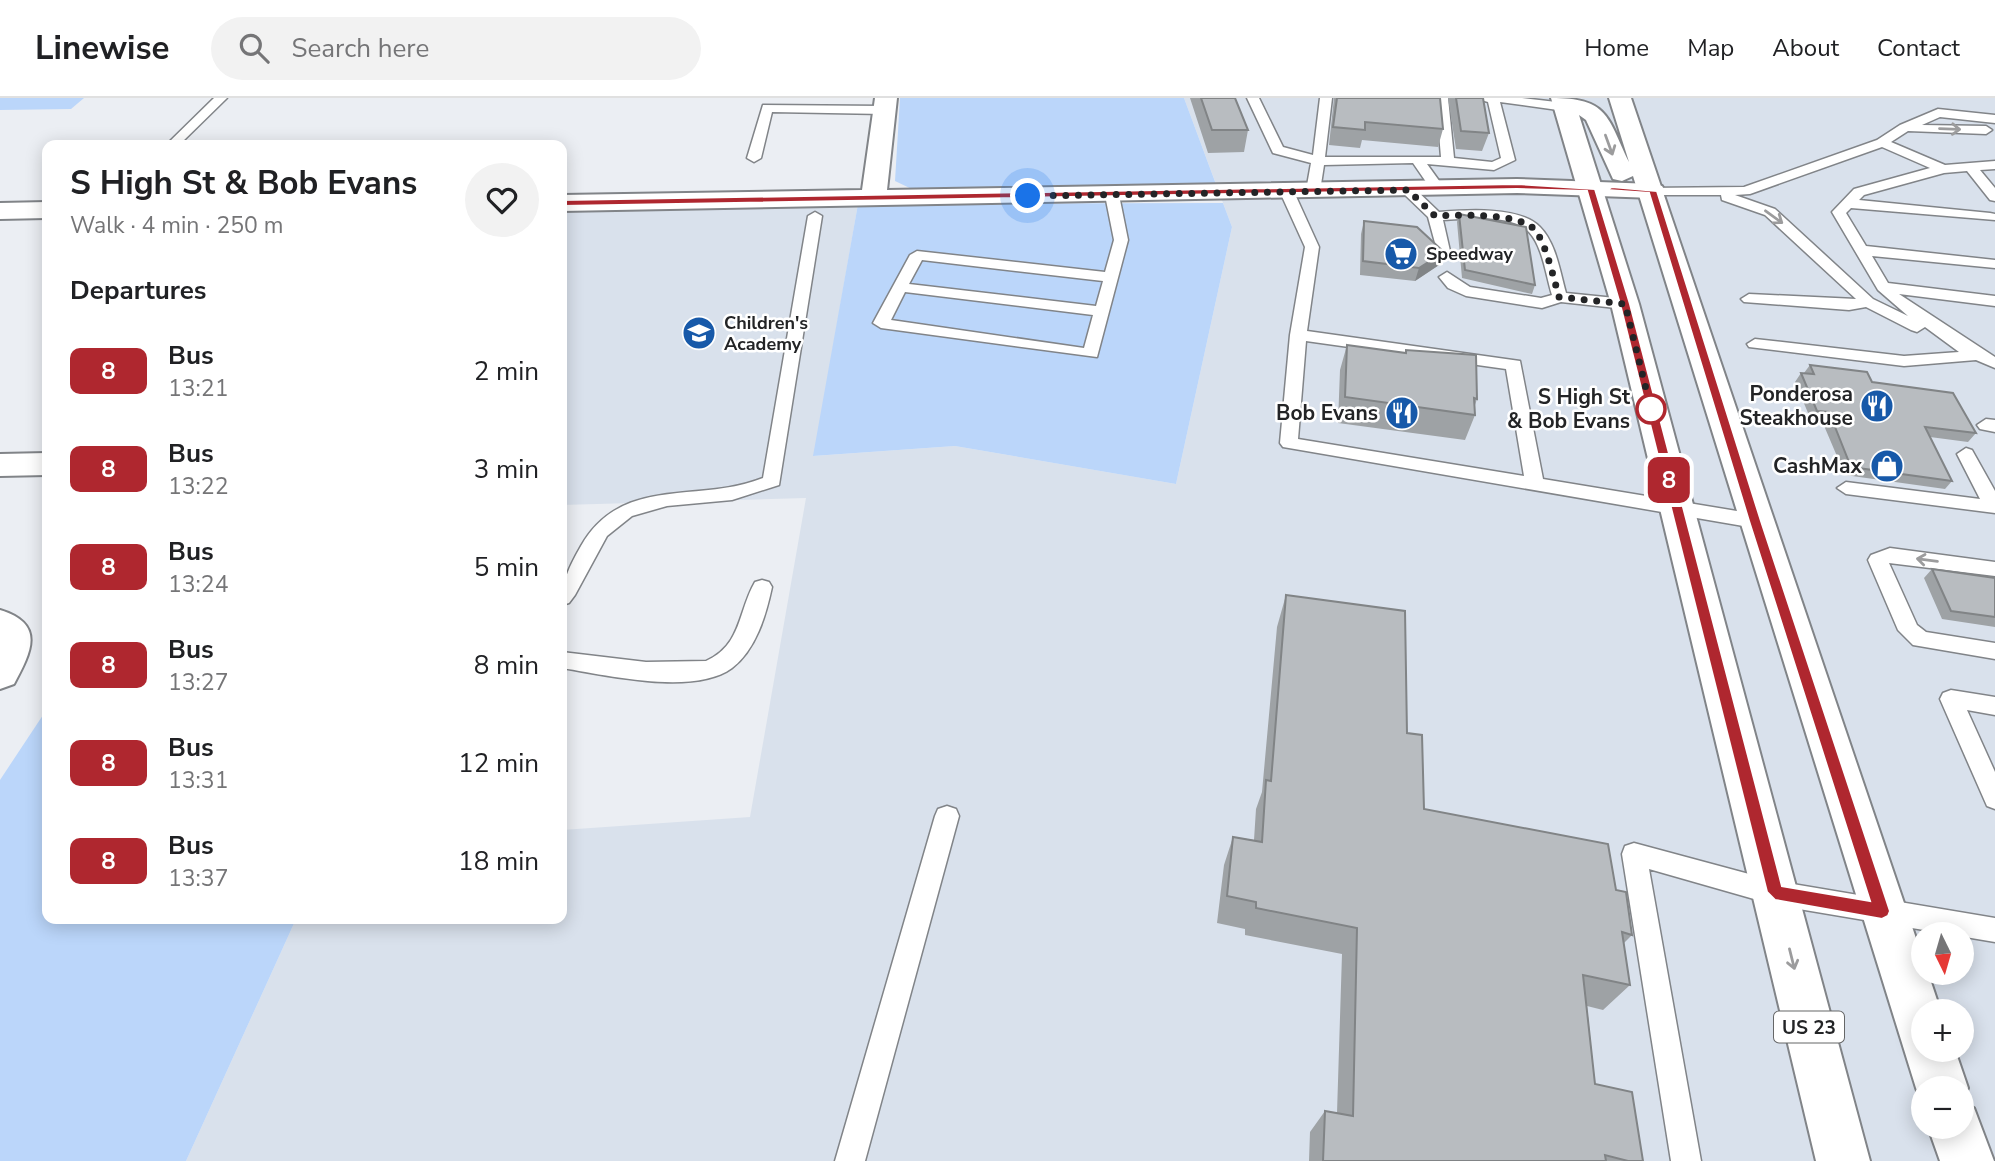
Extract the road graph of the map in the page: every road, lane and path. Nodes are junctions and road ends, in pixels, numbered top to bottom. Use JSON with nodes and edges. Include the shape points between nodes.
{"nodes":[{"id":1,"x":221,"y":98,"type":"edge"},
{"id":2,"x":1253,"y":98,"type":"edge"},
{"id":3,"x":1326,"y":98,"type":"edge"},
{"id":4,"x":1442,"y":98,"type":"edge"},
{"id":5,"x":1489,"y":98,"type":"edge"},
{"id":6,"x":1620,"y":98,"type":"edge"},
{"id":7,"x":1939,"y":98,"type":"edge"},
{"id":8,"x":1564,"y":101,"type":"edge"},
{"id":9,"x":885,"y":104,"type":"edge"},
{"id":10,"x":1937,"y":113,"type":"junction"},
{"id":11,"x":1995,"y":119,"type":"edge"},
{"id":12,"x":1904,"y":128,"type":"junction"},
{"id":13,"x":1995,"y":131,"type":"edge"},
{"id":14,"x":177,"y":140,"type":"edge"},
{"id":15,"x":1882,"y":143,"type":"junction"},
{"id":16,"x":754,"y":158,"type":"dead end"},
{"id":17,"x":1417,"y":159,"type":"junction"},
{"id":18,"x":1318,"y":160,"type":"junction"},
{"id":19,"x":1448,"y":161,"type":"junction"},
{"id":20,"x":1995,"y":165,"type":"edge"},
{"id":21,"x":1971,"y":167,"type":"junction"},
{"id":22,"x":1943,"y":169,"type":"junction"},
{"id":23,"x":1438,"y":189,"type":"junction"},
{"id":24,"x":1591,"y":189,"type":"junction"},
{"id":25,"x":1408,"y":190,"type":"junction"},
{"id":26,"x":1312,"y":191,"type":"junction"},
{"id":27,"x":1653,"y":191,"type":"junction"},
{"id":28,"x":1287,"y":192,"type":"junction"},
{"id":29,"x":1711,"y":193,"type":"junction"},
{"id":30,"x":1112,"y":195,"type":"junction"},
{"id":31,"x":1995,"y":197,"type":"edge"},
{"id":32,"x":873,"y":198,"type":"junction"},
{"id":33,"x":567,"y":203,"type":"edge"},
{"id":34,"x":1847,"y":203,"type":"junction"},
{"id":35,"x":0,"y":211,"type":"edge"},
{"id":36,"x":42,"y":211,"type":"edge"},
{"id":37,"x":815,"y":216,"type":"dead end"},
{"id":38,"x":1435,"y":216,"type":"junction"},
{"id":39,"x":1990,"y":217,"type":"dead end"},
{"id":40,"x":1861,"y":250,"type":"junction"},
{"id":41,"x":1443,"y":251,"type":"edge"},
{"id":42,"x":1995,"y":264,"type":"edge"},
{"id":43,"x":1447,"y":276,"type":"dead end"},
{"id":44,"x":1111,"y":278,"type":"junction"},
{"id":45,"x":900,"y":287,"type":"junction"},
{"id":46,"x":1883,"y":287,"type":"junction"},
{"id":47,"x":1559,"y":297,"type":"junction"},
{"id":48,"x":1749,"y":299,"type":"dead end"},
{"id":49,"x":1995,"y":301,"type":"edge"},
{"id":50,"x":1868,"y":302,"type":"junction"},
{"id":51,"x":1625,"y":304,"type":"junction"},
{"id":52,"x":1102,"y":311,"type":"junction"},
{"id":53,"x":1298,"y":335,"type":"junction"},
{"id":54,"x":1995,"y":342,"type":"edge"},
{"id":55,"x":1755,"y":344,"type":"dead end"},
{"id":56,"x":1978,"y":355,"type":"junction"},
{"id":57,"x":1995,"y":363,"type":"edge"},
{"id":58,"x":1966,"y":454,"type":"dead end"},
{"id":59,"x":42,"y":464,"type":"edge"},
{"id":60,"x":0,"y":465,"type":"edge"},
{"id":61,"x":1534,"y":483,"type":"junction"},
{"id":62,"x":1846,"y":488,"type":"dead end"},
{"id":63,"x":1676,"y":506,"type":"junction"},
{"id":64,"x":1995,"y":507,"type":"edge"},
{"id":65,"x":1755,"y":521,"type":"junction"},
{"id":66,"x":1995,"y":569,"type":"edge"},
{"id":67,"x":762,"y":587,"type":"dead end"},
{"id":68,"x":567,"y":590,"type":"edge"},
{"id":69,"x":5,"y":628,"type":"edge"},
{"id":70,"x":1995,"y":651,"type":"edge"},
{"id":71,"x":567,"y":661,"type":"edge"},
{"id":72,"x":0,"y":673,"type":"edge"},
{"id":73,"x":1995,"y":706,"type":"edge"},
{"id":74,"x":1995,"y":799,"type":"edge"},
{"id":75,"x":947,"y":816,"type":"dead end"},
{"id":76,"x":1775,"y":892,"type":"junction"},
{"id":77,"x":1882,"y":911,"type":"junction"},
{"id":78,"x":1995,"y":930,"type":"edge"},
{"id":79,"x":1912,"y":999,"type":"edge"},
{"id":80,"x":1959,"y":1139,"type":"edge"},
{"id":81,"x":850,"y":1161,"type":"edge"},
{"id":82,"x":1686,"y":1161,"type":"edge"},
{"id":83,"x":1843,"y":1161,"type":"edge"},
{"id":84,"x":1967,"y":1161,"type":"edge"}],
"edges":[{"from":1,"to":14,"type":"lane"},
{"from":2,"to":18,"type":"lane","via":[[1278,150]]},
{"from":3,"to":18,"type":"lane"},
{"from":4,"to":19,"type":"lane"},
{"from":5,"to":8,"type":"lane"},
{"from":5,"to":19,"type":"lane","via":[[1507,160],[1494,166]]},
{"from":6,"to":27,"type":"main road"},
{"from":7,"to":10,"type":"lane"},
{"from":8,"to":24,"type":"main road","number":"US 23"},
{"from":8,"to":27,"type":"main road","one_way":true,"via":[[1596,116],[1624,177]]},
{"from":9,"to":16,"type":"lane","via":[[767,108]]},
{"from":9,"to":32,"type":"main road"},
{"from":10,"to":11,"type":"lane"},
{"from":10,"to":12,"type":"lane"},
{"from":12,"to":13,"type":"lane","one_way":true},
{"from":12,"to":15,"type":"lane"},
{"from":15,"to":22,"type":"lane"},
{"from":15,"to":29,"type":"lane","via":[[1745,191]]},
{"from":17,"to":18,"type":"lane"},
{"from":17,"to":19,"type":"lane"},
{"from":17,"to":23,"type":"lane"},
{"from":18,"to":26,"type":"lane"},
{"from":20,"to":21,"type":"lane"},
{"from":21,"to":22,"type":"lane"},
{"from":21,"to":31,"type":"lane"},
{"from":22,"to":34,"type":"lane","via":[[1859,191]]},
{"from":23,"to":24,"type":"main road"},
{"from":23,"to":25,"type":"main road"},
{"from":24,"to":27,"type":"main road"},
{"from":24,"to":51,"type":"main road","number":"US 23"},
{"from":25,"to":26,"type":"main road"},
{"from":25,"to":38,"type":"lane"},
{"from":26,"to":28,"type":"main road"},
{"from":27,"to":29,"type":"lane"},
{"from":27,"to":65,"type":"main road"},
{"from":28,"to":30,"type":"main road"},
{"from":28,"to":53,"type":"lane","via":[[1312,247]]},
{"from":29,"to":50,"type":"lane","one_way":true,"via":[[1770,212]]},
{"from":30,"to":32,"type":"main road"},
{"from":30,"to":44,"type":"lane","via":[[1121,240]]},
{"from":32,"to":33,"type":"main road"},
{"from":34,"to":39,"type":"lane"},
{"from":34,"to":40,"type":"lane","via":[[1839,212]]},
{"from":35,"to":36,"type":"main road"},
{"from":37,"to":68,"type":"lane","via":[[772,481],[759,488],[675,498],[635,508],[607,525]]},
{"from":38,"to":41,"type":"lane"},
{"from":38,"to":47,"type":"lane","via":[[1527,223],[1536,232]]},
{"from":40,"to":42,"type":"lane"},
{"from":40,"to":46,"type":"lane"},
{"from":43,"to":47,"type":"lane","via":[[1466,291],[1542,303]]},
{"from":44,"to":45,"type":"lane","via":[[917,255]]},
{"from":44,"to":52,"type":"lane"},
{"from":45,"to":52,"type":"lane"},
{"from":45,"to":52,"type":"lane","via":[[881,323],[1091,354]]},
{"from":46,"to":49,"type":"lane"},
{"from":46,"to":56,"type":"lane","via":[[1903,306]]},
{"from":47,"to":51,"type":"lane"},
{"from":48,"to":50,"type":"lane"},
{"from":50,"to":56,"type":"lane"},
{"from":51,"to":63,"type":"main road","number":"US 23"},
{"from":53,"to":61,"type":"lane","via":[[1514,365]]},
{"from":53,"to":61,"type":"lane","via":[[1289,443]]},
{"from":54,"to":56,"type":"lane"},
{"from":55,"to":56,"type":"lane","via":[[1904,360]]},
{"from":56,"to":57,"type":"lane"},
{"from":58,"to":64,"type":"lane"},
{"from":59,"to":60,"type":"main road"},
{"from":61,"to":63,"type":"lane"},
{"from":62,"to":64,"type":"lane"},
{"from":63,"to":65,"type":"lane"},
{"from":63,"to":76,"type":"main road","number":"US 23"},
{"from":65,"to":77,"type":"main road"},
{"from":66,"to":70,"type":"lane","one_way":true,"via":[[1890,555],[1878,560],[1909,630],[1920,639]]},
{"from":67,"to":71,"type":"lane","via":[[755,616],[722,664],[694,672],[657,672]]},
{"from":69,"to":72,"type":"main road","via":[[12,649]]},
{"from":73,"to":74,"type":"lane","via":[[1951,699]]},
{"from":75,"to":81,"type":"lane"},
{"from":76,"to":77,"type":"lane"},
{"from":76,"to":82,"type":"lane","via":[[1634,854]]},
{"from":76,"to":83,"type":"main road","number":"US 23","one_way":true},
{"from":77,"to":78,"type":"lane"},
{"from":77,"to":79,"type":"main road"},
{"from":80,"to":84,"type":"main road"}]}
